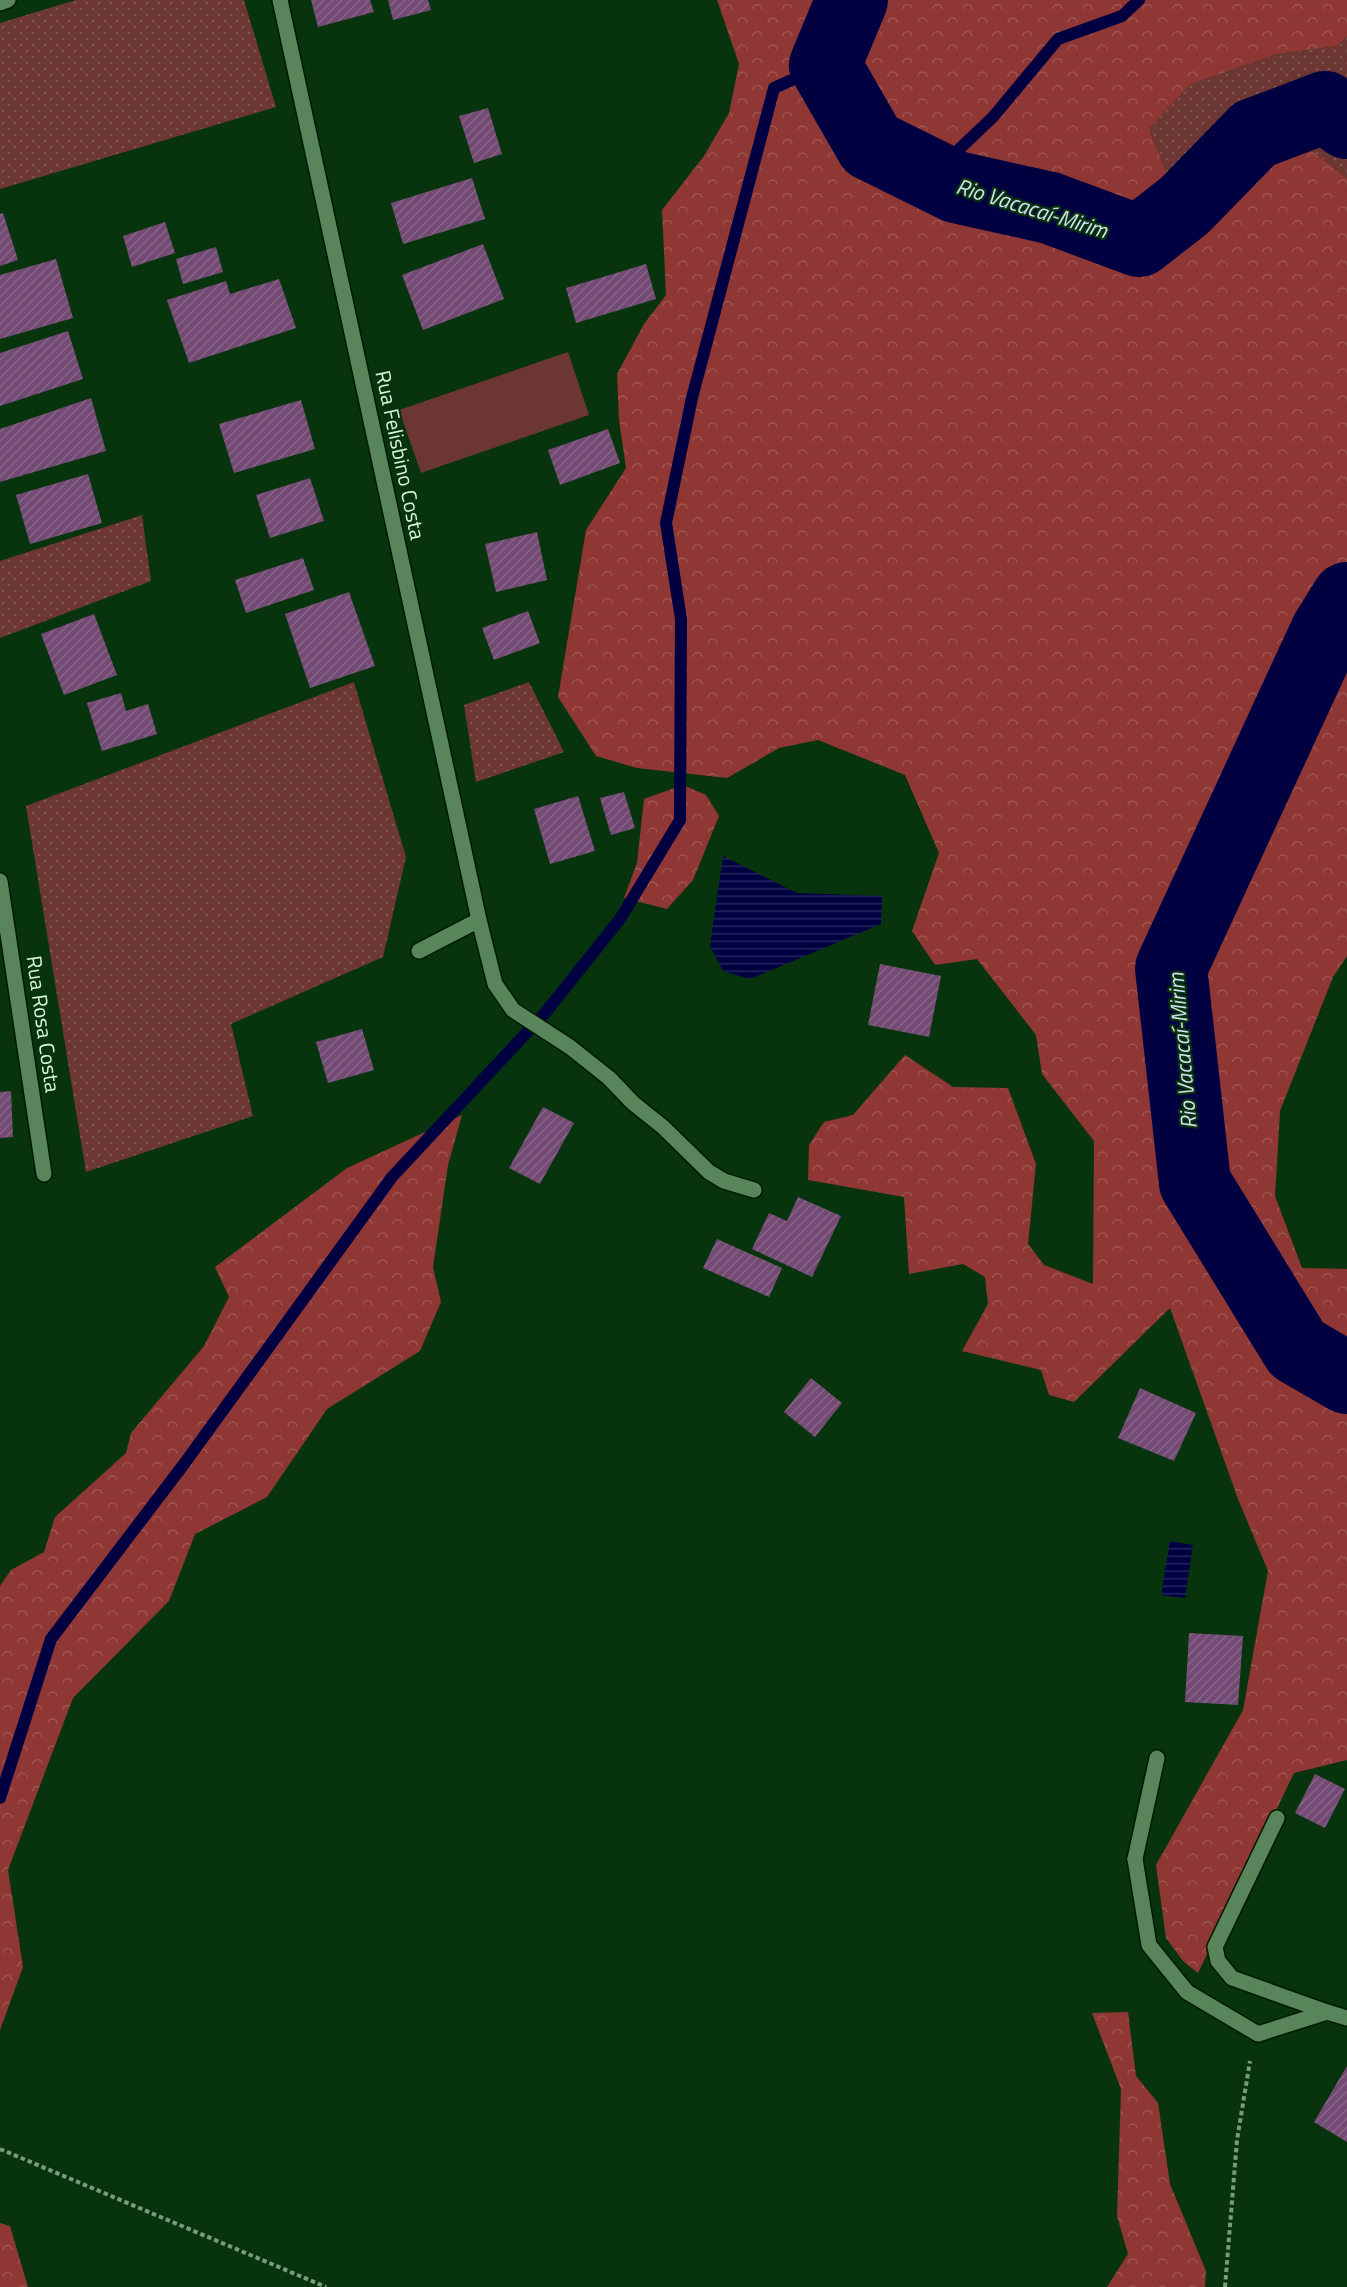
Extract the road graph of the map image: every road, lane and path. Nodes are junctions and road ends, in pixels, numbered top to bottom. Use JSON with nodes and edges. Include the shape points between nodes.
{"nodes":[{"id":1,"x":8,"y":0,"type":"edge"},
{"id":2,"x":280,"y":0,"type":"edge"},
{"id":3,"x":0,"y":3,"type":"edge"},
{"id":4,"x":0,"y":880,"type":"edge"},
{"id":5,"x":479,"y":920,"type":"junction"},
{"id":6,"x":419,"y":951,"type":"dead end"},
{"id":7,"x":44,"y":1173,"type":"dead end"},
{"id":8,"x":754,"y":1190,"type":"dead end"},
{"id":9,"x":1157,"y":1758,"type":"dead end"},
{"id":10,"x":1277,"y":1818,"type":"dead end"},
{"id":11,"x":1327,"y":2012,"type":"junction"},
{"id":12,"x":1347,"y":2018,"type":"edge"},
{"id":13,"x":1258,"y":2034,"type":"junction"},
{"id":14,"x":0,"y":2149,"type":"edge"},
{"id":15,"x":326,"y":2287,"type":"edge"},
{"id":16,"x":1226,"y":2287,"type":"edge"}],
"edges":[{"from":1,"to":3,"type":"street"},
{"from":2,"to":5,"type":"street","name":"Rua Felisbino Costa"},
{"from":4,"to":7,"type":"street","name":"Rua Rosa Costa"},
{"from":5,"to":6,"type":"street"},
{"from":5,"to":8,"type":"street","name":"Rua Felisbino Costa","via":[[495,984],[513,1010],[609,1078],[709,1172]]},
{"from":9,"to":13,"type":"street","via":[[1135,1859],[1149,1945],[1187,1992]]},
{"from":10,"to":11,"type":"street","via":[[1215,1947],[1218,1961],[1232,1978]]},
{"from":11,"to":12,"type":"street"},
{"from":11,"to":13,"type":"street"},
{"from":13,"to":16,"type":"path","via":[[1237,2139]]},
{"from":14,"to":15,"type":"path"}]}
